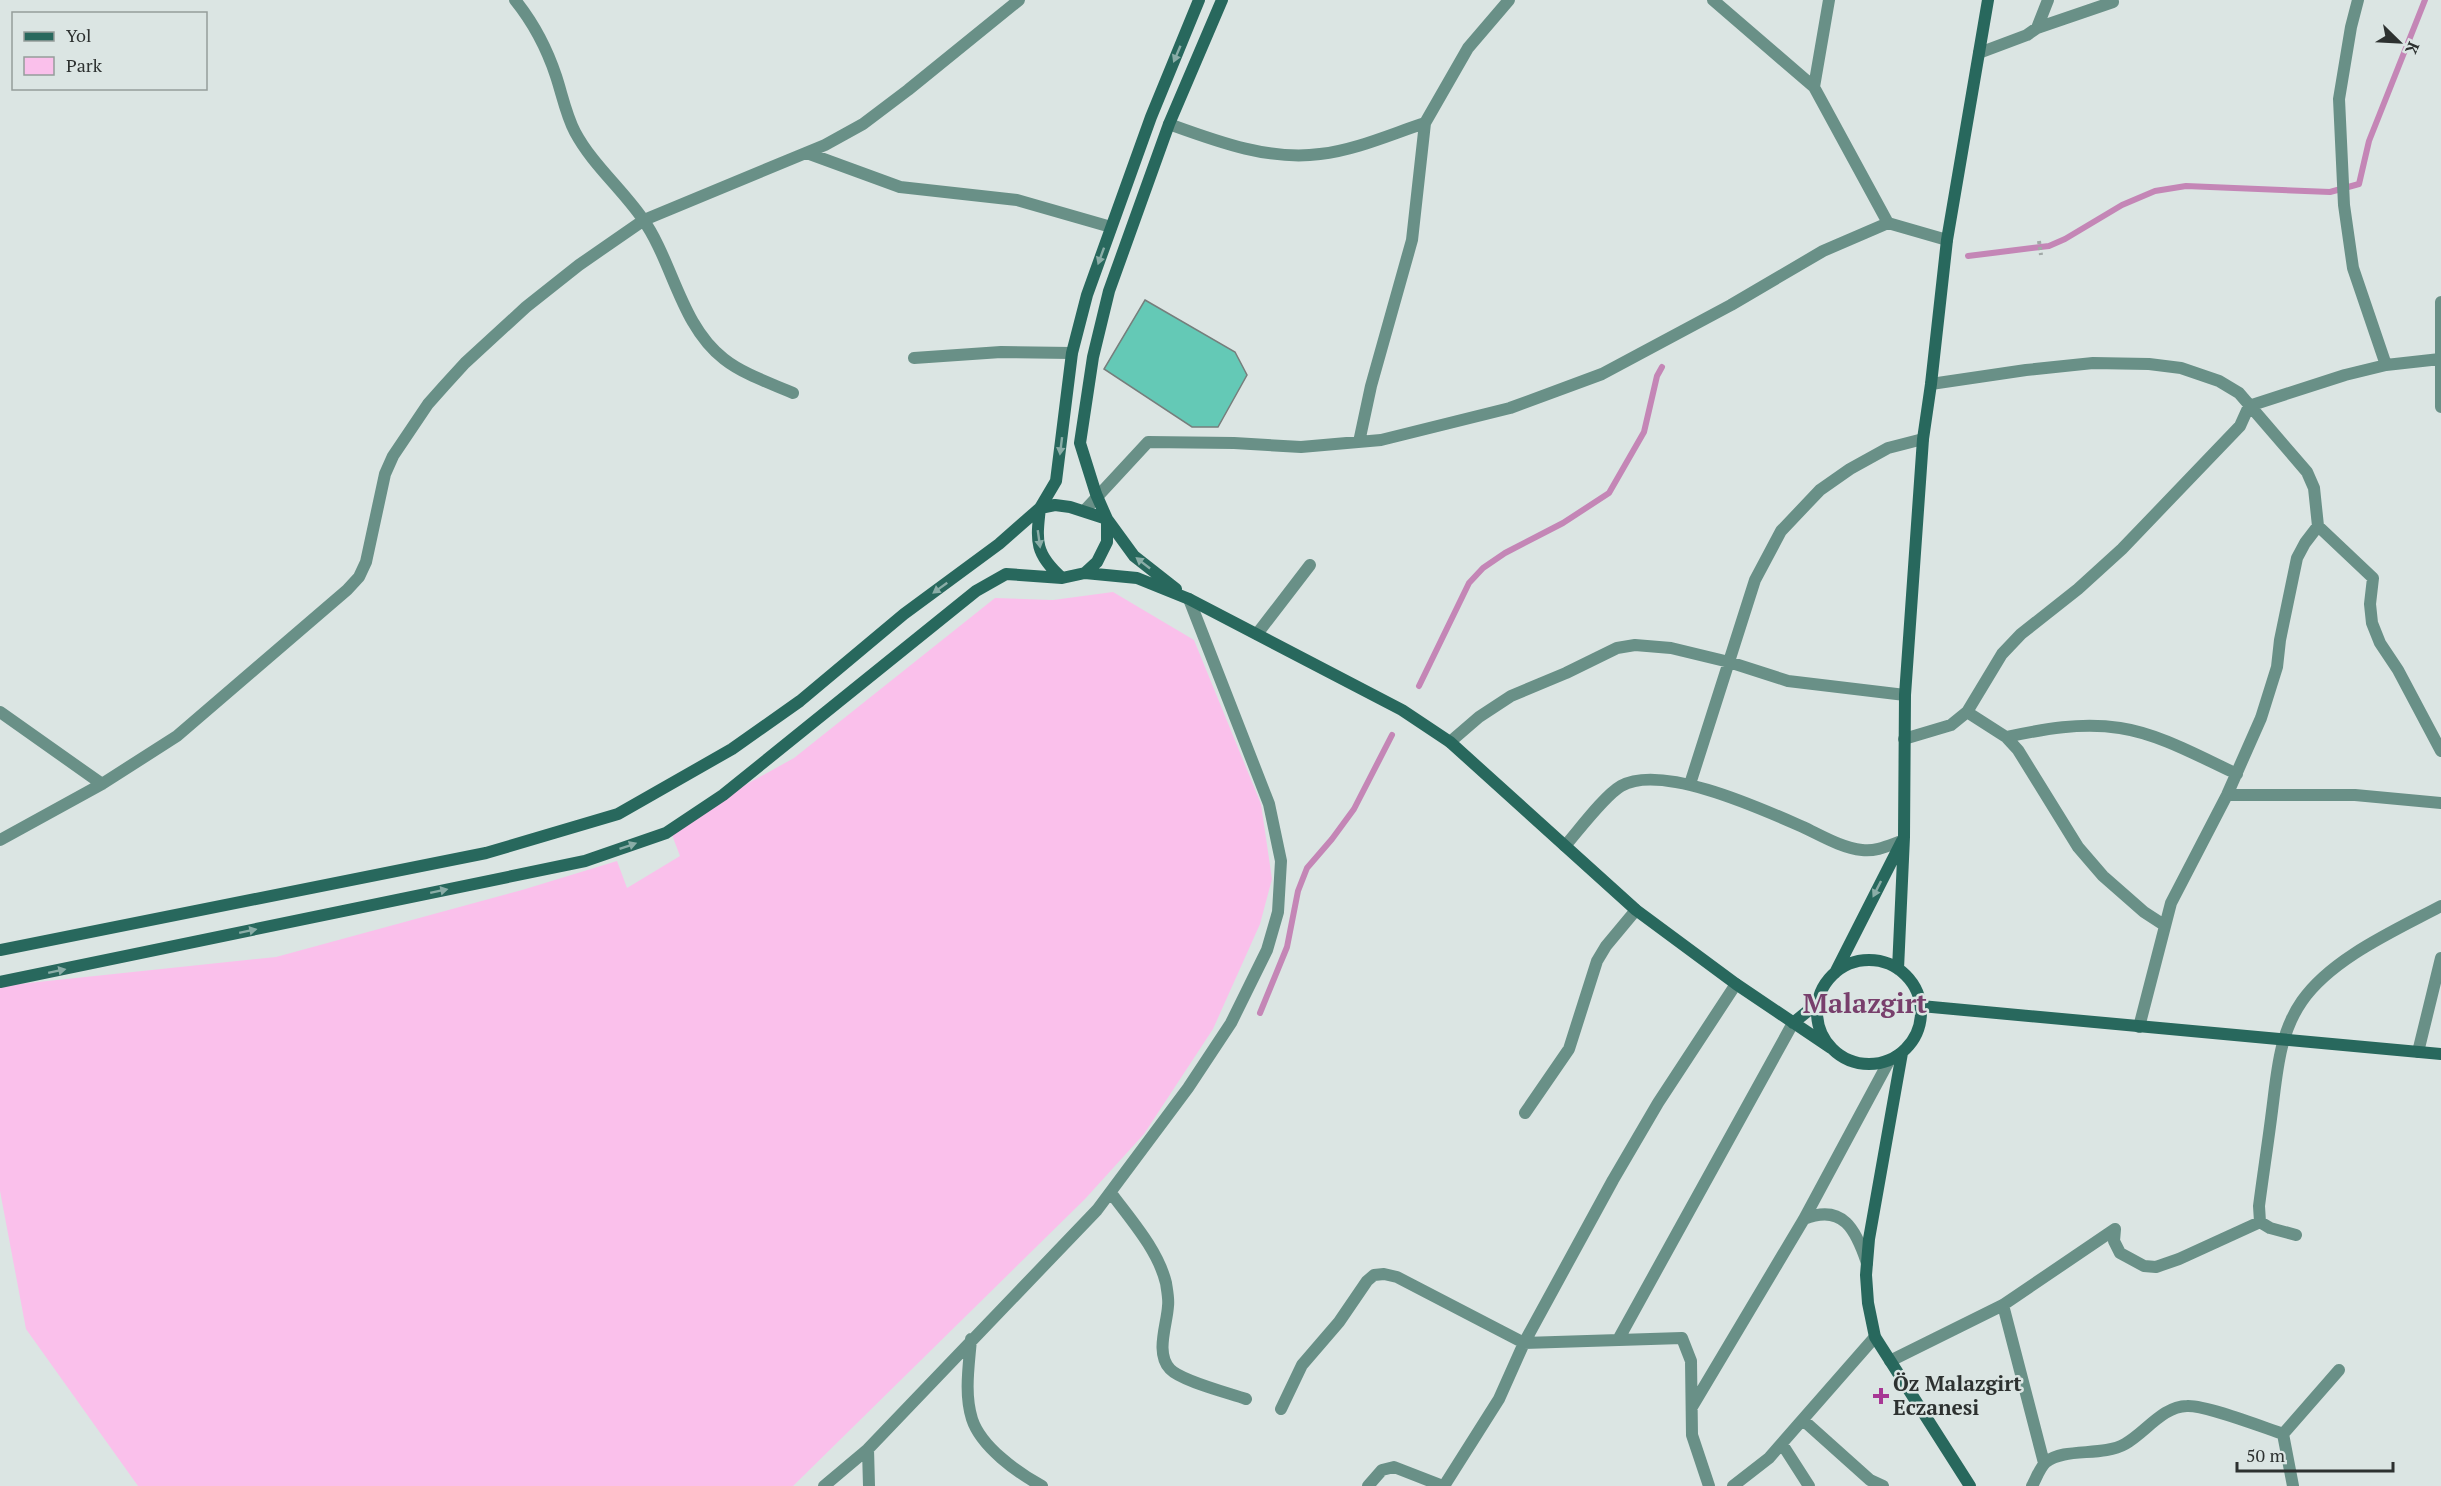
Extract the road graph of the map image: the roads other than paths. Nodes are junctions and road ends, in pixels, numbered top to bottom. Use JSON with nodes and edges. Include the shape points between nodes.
{"nodes":[{"id":1,"x":515,"y":0,"type":"edge"},
{"id":2,"x":1019,"y":0,"type":"edge"},
{"id":3,"x":1199,"y":0,"type":"edge"},
{"id":4,"x":1222,"y":0,"type":"edge"},
{"id":5,"x":1509,"y":0,"type":"edge"},
{"id":6,"x":1713,"y":0,"type":"edge"},
{"id":7,"x":1829,"y":0,"type":"edge"},
{"id":8,"x":1988,"y":0,"type":"edge"},
{"id":9,"x":2048,"y":0,"type":"edge"},
{"id":10,"x":2358,"y":0,"type":"edge"},
{"id":11,"x":2113,"y":2,"type":"dead end"},
{"id":12,"x":2037,"y":28,"type":"junction"},
{"id":13,"x":1979,"y":53,"type":"junction"},
{"id":14,"x":1814,"y":87,"type":"junction"},
{"id":15,"x":1425,"y":123,"type":"junction"},
{"id":16,"x":1169,"y":124,"type":"junction"},
{"id":17,"x":807,"y":153,"type":"junction"},
{"id":18,"x":644,"y":220,"type":"junction"},
{"id":19,"x":1888,"y":223,"type":"junction"},
{"id":20,"x":1111,"y":227,"type":"junction"},
{"id":21,"x":1947,"y":240,"type":"junction"},
{"id":22,"x":2441,"y":302,"type":"edge"},
{"id":23,"x":1072,"y":353,"type":"junction"},
{"id":24,"x":914,"y":358,"type":"dead end"},
{"id":25,"x":2440,"y":359,"type":"edge"},
{"id":26,"x":2386,"y":365,"type":"junction"},
{"id":27,"x":1931,"y":384,"type":"junction"},
{"id":28,"x":793,"y":393,"type":"dead end"},
{"id":29,"x":2249,"y":406,"type":"junction"},
{"id":30,"x":2441,"y":406,"type":"edge"},
{"id":31,"x":1923,"y":439,"type":"junction"},
{"id":32,"x":1359,"y":442,"type":"junction"},
{"id":33,"x":1097,"y":497,"type":"junction"},
{"id":34,"x":1040,"y":508,"type":"junction"},
{"id":35,"x":1085,"y":510,"type":"junction"},
{"id":36,"x":1107,"y":519,"type":"junction"},
{"id":37,"x":2318,"y":526,"type":"junction"},
{"id":38,"x":1310,"y":565,"type":"dead end"},
{"id":39,"x":1085,"y":573,"type":"junction"},
{"id":40,"x":1062,"y":578,"type":"junction"},
{"id":41,"x":1189,"y":599,"type":"junction"},
{"id":42,"x":1257,"y":634,"type":"junction"},
{"id":43,"x":1729,"y":662,"type":"junction"},
{"id":44,"x":1905,"y":695,"type":"junction"},
{"id":45,"x":0,"y":712,"type":"edge"},
{"id":46,"x":1967,"y":712,"type":"junction"},
{"id":47,"x":2006,"y":737,"type":"junction"},
{"id":48,"x":1904,"y":738,"type":"junction"},
{"id":49,"x":1450,"y":742,"type":"junction"},
{"id":50,"x":2441,"y":751,"type":"edge"},
{"id":51,"x":2237,"y":774,"type":"junction"},
{"id":52,"x":102,"y":784,"type":"junction"},
{"id":53,"x":1690,"y":784,"type":"junction"},
{"id":54,"x":2227,"y":795,"type":"junction"},
{"id":55,"x":2441,"y":802,"type":"edge"},
{"id":56,"x":1903,"y":839,"type":"junction"},
{"id":57,"x":0,"y":840,"type":"edge"},
{"id":58,"x":1565,"y":846,"type":"junction"},
{"id":59,"x":2441,"y":906,"type":"edge"},
{"id":60,"x":1636,"y":910,"type":"junction"},
{"id":61,"x":2164,"y":925,"type":"junction"},
{"id":62,"x":0,"y":950,"type":"edge"},
{"id":63,"x":2441,"y":958,"type":"edge"},
{"id":64,"x":1898,"y":969,"type":"junction"},
{"id":65,"x":1835,"y":973,"type":"junction"},
{"id":66,"x":0,"y":982,"type":"edge"},
{"id":67,"x":1736,"y":984,"type":"junction"},
{"id":68,"x":1818,"y":1002,"type":"junction"},
{"id":69,"x":1921,"y":1006,"type":"junction"},
{"id":70,"x":1793,"y":1023,"type":"junction"},
{"id":71,"x":2139,"y":1027,"type":"junction"},
{"id":72,"x":2282,"y":1040,"type":"junction"},
{"id":73,"x":1831,"y":1048,"type":"junction"},
{"id":74,"x":2418,"y":1052,"type":"junction"},
{"id":75,"x":1902,"y":1053,"type":"junction"},
{"id":76,"x":2441,"y":1054,"type":"edge"},
{"id":77,"x":1889,"y":1061,"type":"junction"},
{"id":78,"x":1525,"y":1113,"type":"dead end"},
{"id":79,"x":1111,"y":1193,"type":"junction"},
{"id":80,"x":1804,"y":1219,"type":"junction"},
{"id":81,"x":2260,"y":1222,"type":"junction"},
{"id":82,"x":2296,"y":1235,"type":"dead end"},
{"id":83,"x":1867,"y":1264,"type":"junction"},
{"id":84,"x":2003,"y":1305,"type":"junction"},
{"id":85,"x":1875,"y":1337,"type":"junction"},
{"id":86,"x":971,"y":1339,"type":"junction"},
{"id":87,"x":1618,"y":1340,"type":"junction"},
{"id":88,"x":1524,"y":1343,"type":"junction"},
{"id":89,"x":1691,"y":1361,"type":"junction"},
{"id":90,"x":1890,"y":1361,"type":"junction"},
{"id":91,"x":1716,"y":1368,"type":"junction"},
{"id":92,"x":2339,"y":1370,"type":"dead end"},
{"id":93,"x":1246,"y":1400,"type":"dead end"},
{"id":94,"x":1281,"y":1408,"type":"dead end"},
{"id":95,"x":1691,"y":1410,"type":"junction"},
{"id":96,"x":1803,"y":1420,"type":"junction"},
{"id":97,"x":2283,"y":1434,"type":"junction"},
{"id":98,"x":1782,"y":1444,"type":"junction"},
{"id":99,"x":868,"y":1449,"type":"junction"},
{"id":100,"x":2044,"y":1463,"type":"junction"},
{"id":101,"x":824,"y":1486,"type":"edge"},
{"id":102,"x":869,"y":1486,"type":"edge"},
{"id":103,"x":1042,"y":1486,"type":"edge"},
{"id":104,"x":1368,"y":1486,"type":"edge"},
{"id":105,"x":1444,"y":1486,"type":"edge"},
{"id":106,"x":1709,"y":1486,"type":"edge"},
{"id":107,"x":1733,"y":1486,"type":"edge"},
{"id":108,"x":1809,"y":1486,"type":"edge"},
{"id":109,"x":1883,"y":1486,"type":"edge"},
{"id":110,"x":1970,"y":1486,"type":"edge"},
{"id":111,"x":2032,"y":1486,"type":"edge"},
{"id":112,"x":2293,"y":1486,"type":"edge"}],
"edges":[{"from":1,"to":18,"type":"street","via":[[541,41],[574,130]]},
{"from":2,"to":17,"type":"street","via":[[863,123]]},
{"from":3,"to":20,"type":"street","one_way":true},
{"from":4,"to":16,"type":"street"},
{"from":5,"to":15,"type":"street","via":[[1468,48]]},
{"from":6,"to":14,"type":"street"},
{"from":7,"to":14,"type":"street"},
{"from":8,"to":13,"type":"street"},
{"from":9,"to":12,"type":"street"},
{"from":10,"to":26,"type":"street","via":[[2339,99],[2344,205],[2353,268]]},
{"from":11,"to":12,"type":"street"},
{"from":12,"to":13,"type":"street"},
{"from":13,"to":21,"type":"street"},
{"from":14,"to":19,"type":"street"},
{"from":15,"to":16,"type":"street","via":[[1349,148],[1295,155],[1215,141]]},
{"from":15,"to":32,"type":"street","via":[[1412,240]]},
{"from":16,"to":33,"type":"street","via":[[1108,291],[1093,357],[1080,443]]},
{"from":17,"to":18,"type":"street"},
{"from":17,"to":20,"type":"street","via":[[900,187],[1017,200]]},
{"from":18,"to":28,"type":"street","via":[[709,344],[737,368]]},
{"from":18,"to":52,"type":"street","via":[[526,308],[465,363],[428,404],[385,474],[366,562],[348,590],[177,736]]},
{"from":19,"to":21,"type":"street"},
{"from":19,"to":32,"type":"street","via":[[1823,251],[1602,374],[1510,408]]},
{"from":20,"to":23,"type":"street","one_way":true},
{"from":21,"to":27,"type":"street"},
{"from":22,"to":25,"type":"street"},
{"from":23,"to":24,"type":"street","via":[[1001,351]]},
{"from":23,"to":34,"type":"street","one_way":true,"via":[[1056,481]]},
{"from":25,"to":26,"type":"street"},
{"from":25,"to":30,"type":"street"},
{"from":26,"to":29,"type":"street"},
{"from":27,"to":29,"type":"street","via":[[2092,363],[2149,363],[2181,368],[2219,381],[2239,393]]},
{"from":27,"to":31,"type":"street"},
{"from":29,"to":37,"type":"street","via":[[2307,472],[2314,488]]},
{"from":29,"to":46,"type":"street","via":[[2240,426],[2122,549],[2079,589],[2020,634],[2002,654]]},
{"from":31,"to":43,"type":"street","via":[[1888,448],[1850,469],[1820,490],[1781,531],[1755,580]]},
{"from":31,"to":44,"type":"street"},
{"from":32,"to":33,"type":"street","via":[[1301,447],[1148,442]]},
{"from":33,"to":35,"type":"street"},
{"from":33,"to":36,"type":"street"},
{"from":34,"to":35,"type":"street","via":[[1055,505]]},
{"from":34,"to":40,"type":"street","one_way":true,"via":[[1036,536],[1041,554]]},
{"from":34,"to":62,"type":"street","one_way":true,"via":[[800,701],[732,749],[618,814],[486,853]]},
{"from":35,"to":36,"type":"street"},
{"from":36,"to":39,"type":"street","via":[[1107,542],[1097,562]]},
{"from":41,"to":36,"type":"street","one_way":true,"via":[[1134,556]]},
{"from":37,"to":50,"type":"street","via":[[2373,578],[2372,623]]},
{"from":37,"to":51,"type":"street","via":[[2297,558],[2270,694]]},
{"from":38,"to":42,"type":"street"},
{"from":39,"to":40,"type":"street"},
{"from":39,"to":41,"type":"street","via":[[1137,578]]},
{"from":66,"to":40,"type":"street","one_way":true,"via":[[585,861],[666,833],[723,795],[976,591],[1006,574]]},
{"from":41,"to":42,"type":"street"},
{"from":41,"to":79,"type":"street","via":[[1269,804],[1281,861],[1278,912],[1267,950],[1231,1023]]},
{"from":42,"to":49,"type":"street","via":[[1402,710]]},
{"from":43,"to":44,"type":"street","via":[[1788,681]]},
{"from":43,"to":49,"type":"street","via":[[1653,646],[1617,648],[1511,696]]},
{"from":43,"to":53,"type":"street"},
{"from":44,"to":48,"type":"street"},
{"from":45,"to":52,"type":"street"},
{"from":46,"to":47,"type":"street"},
{"from":46,"to":48,"type":"street","via":[[1951,724]]},
{"from":47,"to":51,"type":"street","via":[[2054,727],[2122,728]]},
{"from":47,"to":61,"type":"street","via":[[2078,847],[2103,876]]},
{"from":48,"to":56,"type":"street"},
{"from":49,"to":58,"type":"street"},
{"from":51,"to":54,"type":"street"},
{"from":52,"to":57,"type":"street"},
{"from":53,"to":56,"type":"street","via":[[1774,814],[1848,848],[1879,849]]},
{"from":53,"to":58,"type":"street","via":[[1649,780],[1622,785]]},
{"from":54,"to":55,"type":"street","via":[[2355,795]]},
{"from":54,"to":61,"type":"street","via":[[2175,894]]},
{"from":56,"to":64,"type":"street"},
{"from":56,"to":65,"type":"street","one_way":true},
{"from":58,"to":60,"type":"street"},
{"from":59,"to":72,"type":"street","via":[[2367,947],[2319,981],[2301,1001]]},
{"from":60,"to":67,"type":"street"},
{"from":60,"to":78,"type":"street","via":[[1597,961],[1569,1050]]},
{"from":61,"to":71,"type":"street"},
{"from":63,"to":74,"type":"street"},
{"from":64,"to":65,"type":"street","via":[[1866,960]]},
{"from":64,"to":69,"type":"street","via":[[1917,991]]},
{"from":65,"to":68,"type":"street"},
{"from":67,"to":70,"type":"street"},
{"from":67,"to":88,"type":"street","via":[[1658,1103]]},
{"from":68,"to":70,"type":"street"},
{"from":68,"to":73,"type":"street","via":[[1822,1034]]},
{"from":69,"to":71,"type":"street"},
{"from":69,"to":75,"type":"street","via":[[1914,1040]]},
{"from":70,"to":73,"type":"street"},
{"from":70,"to":87,"type":"street"},
{"from":71,"to":72,"type":"street"},
{"from":72,"to":74,"type":"street"},
{"from":72,"to":81,"type":"street"},
{"from":73,"to":77,"type":"street","via":[[1858,1063]]},
{"from":74,"to":76,"type":"street"},
{"from":75,"to":77,"type":"street"},
{"from":75,"to":83,"type":"street"},
{"from":77,"to":80,"type":"street"},
{"from":79,"to":86,"type":"street"},
{"from":79,"to":93,"type":"street","via":[[1159,1263],[1169,1304],[1163,1333],[1167,1367]]},
{"from":80,"to":83,"type":"street","via":[[1818,1214],[1834,1215],[1849,1223]]},
{"from":80,"to":91,"type":"street"},
{"from":81,"to":82,"type":"street"},
{"from":81,"to":84,"type":"street","via":[[2156,1267],[2144,1266],[2120,1253],[2114,1241],[2115,1229]]},
{"from":83,"to":85,"type":"street","via":[[1868,1303]]},
{"from":84,"to":90,"type":"street"},
{"from":84,"to":100,"type":"street"},
{"from":85,"to":90,"type":"street"},
{"from":85,"to":96,"type":"street"},
{"from":86,"to":99,"type":"street"},
{"from":86,"to":103,"type":"street","via":[[969,1400],[973,1420],[1004,1461]]},
{"from":87,"to":88,"type":"street"},
{"from":87,"to":89,"type":"street","via":[[1682,1338]]},
{"from":88,"to":94,"type":"street","via":[[1397,1277],[1374,1275],[1302,1365]]},
{"from":88,"to":105,"type":"street","via":[[1499,1399]]},
{"from":89,"to":91,"type":"street"},
{"from":89,"to":95,"type":"street"},
{"from":90,"to":110,"type":"street"},
{"from":91,"to":95,"type":"street"},
{"from":92,"to":97,"type":"street"},
{"from":95,"to":106,"type":"street","via":[[1692,1435]]},
{"from":96,"to":98,"type":"street"},
{"from":96,"to":109,"type":"street","via":[[1870,1480]]},
{"from":97,"to":100,"type":"street","via":[[2188,1406],[2176,1408],[2116,1449],[2056,1457]]},
{"from":97,"to":112,"type":"street"},
{"from":98,"to":107,"type":"street"},
{"from":98,"to":108,"type":"street"},
{"from":99,"to":101,"type":"street"},
{"from":99,"to":102,"type":"street"},
{"from":100,"to":111,"type":"street"},
{"from":104,"to":105,"type":"street","via":[[1382,1470],[1394,1467]]}]}
